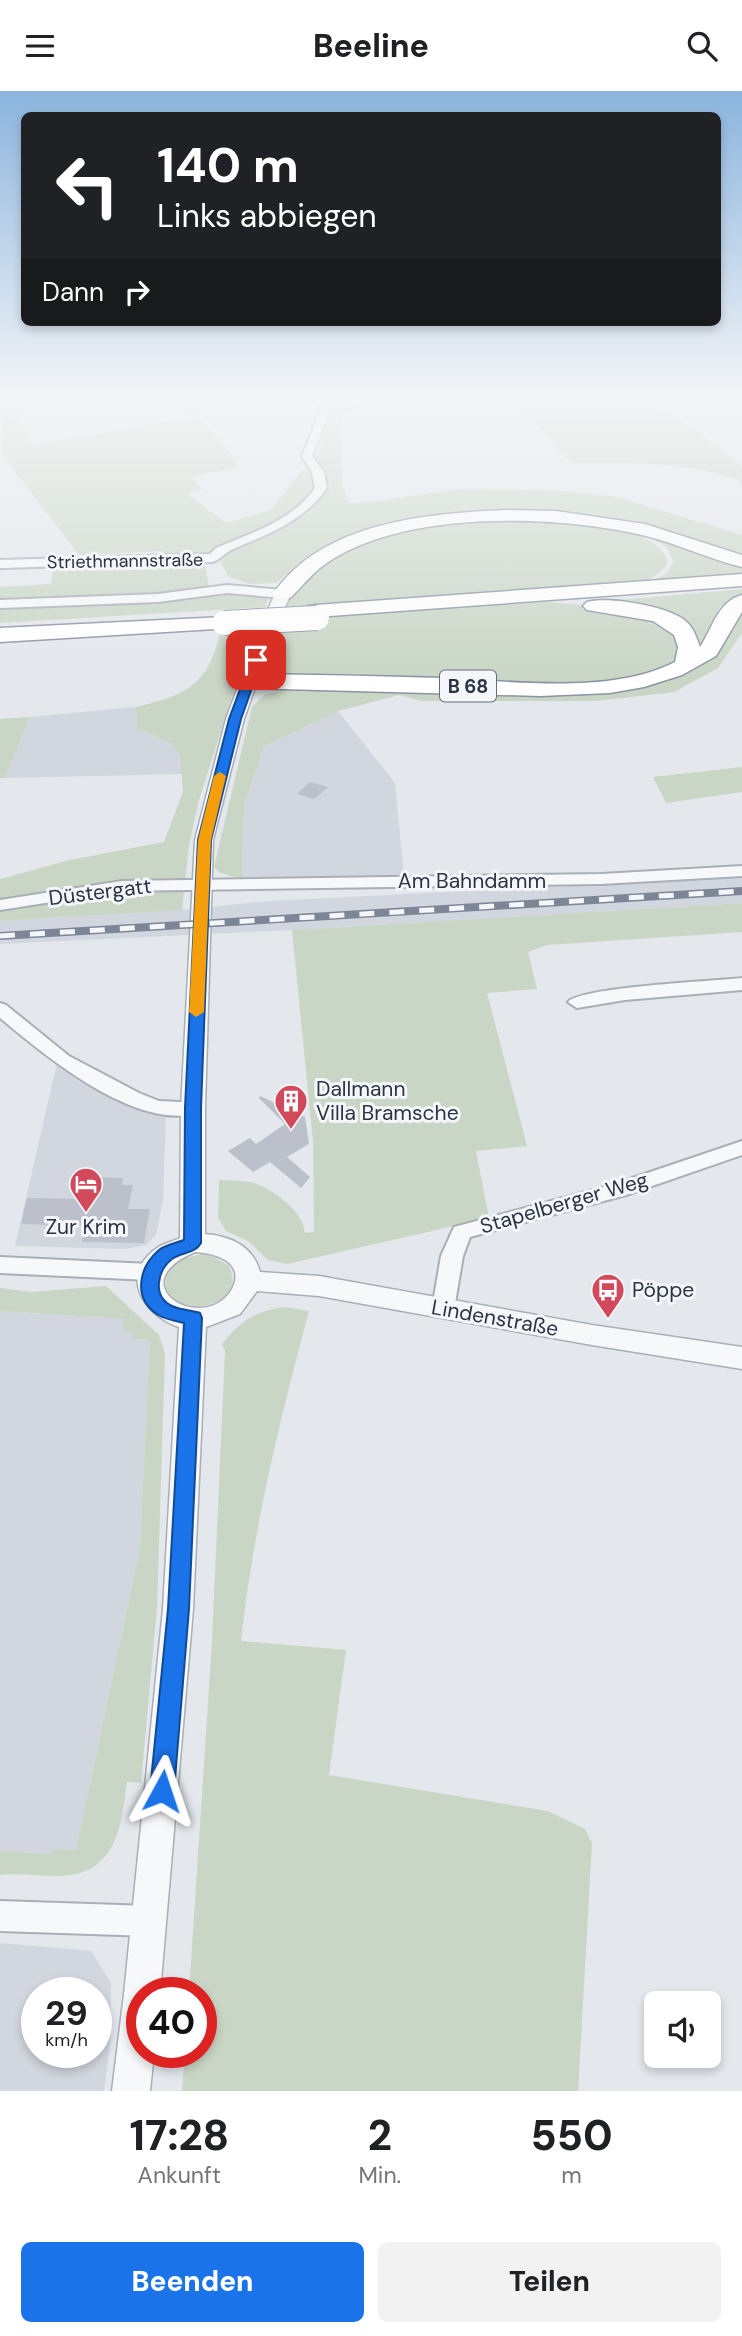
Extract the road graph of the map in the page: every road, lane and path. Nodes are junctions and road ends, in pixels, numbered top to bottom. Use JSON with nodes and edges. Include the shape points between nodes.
{"nodes":[{"id":1,"x":319,"y":492,"type":"edge"},
{"id":2,"x":617,"y":525,"type":"junction"},
{"id":3,"x":742,"y":561,"type":"edge"},
{"id":4,"x":0,"y":564,"type":"edge"},
{"id":5,"x":214,"y":567,"type":"junction"},
{"id":6,"x":742,"y":580,"type":"edge"},
{"id":7,"x":742,"y":587,"type":"edge"},
{"id":8,"x":228,"y":589,"type":"junction"},
{"id":9,"x":611,"y":591,"type":"junction"},
{"id":10,"x":283,"y":594,"type":"junction"},
{"id":11,"x":742,"y":601,"type":"edge"},
{"id":12,"x":547,"y":602,"type":"junction"},
{"id":13,"x":0,"y":604,"type":"edge"},
{"id":14,"x":317,"y":614,"type":"junction"},
{"id":15,"x":224,"y":619,"type":"junction"},
{"id":16,"x":0,"y":627,"type":"edge"},
{"id":17,"x":0,"y":635,"type":"edge"},
{"id":18,"x":685,"y":665,"type":"junction"},
{"id":19,"x":249,"y":681,"type":"junction"},
{"id":20,"x":742,"y":871,"type":"edge"},
{"id":21,"x":201,"y":887,"type":"junction"},
{"id":22,"x":0,"y":905,"type":"edge"},
{"id":23,"x":742,"y":984,"type":"edge"},
{"id":24,"x":577,"y":1002,"type":"dead end"},
{"id":25,"x":0,"y":1009,"type":"edge"},
{"id":26,"x":193,"y":1108,"type":"junction"},
{"id":27,"x":742,"y":1148,"type":"edge"},
{"id":28,"x":193,"y":1243,"type":"junction"},
{"id":29,"x":0,"y":1265,"type":"edge"},
{"id":30,"x":150,"y":1272,"type":"junction"},
{"id":31,"x":248,"y":1281,"type":"junction"},
{"id":32,"x":443,"y":1308,"type":"junction"},
{"id":33,"x":193,"y":1318,"type":"junction"},
{"id":34,"x":742,"y":1358,"type":"edge"},
{"id":35,"x":0,"y":1916,"type":"edge"},
{"id":36,"x":150,"y":1921,"type":"junction"},
{"id":37,"x":144,"y":1977,"type":"edge"},
{"id":38,"x":134,"y":2068,"type":"edge"},
{"id":39,"x":131,"y":2091,"type":"edge"}],
"edges":[{"from":1,"to":5,"type":"street","via":[[280,524],[220,551]]},
{"from":2,"to":3,"type":"highway"},
{"from":2,"to":9,"type":"highway","via":[[654,543],[664,552],[667,564],[655,577]]},
{"from":2,"to":10,"type":"highway","via":[[514,515],[457,517],[403,526],[330,552],[294,579]]},
{"from":4,"to":5,"type":"street","name":"Striethmannstraße"},
{"from":5,"to":8,"type":"street","name":"Striethmannstraße"},
{"from":6,"to":9,"type":"highway"},
{"from":7,"to":12,"type":"highway"},
{"from":8,"to":10,"type":"street","name":"Striethmannstraße"},
{"from":8,"to":13,"type":"street","name":"Striethmannstraße","via":[[158,598]]},
{"from":9,"to":14,"type":"highway"},
{"from":10,"to":19,"type":"street"},
{"from":11,"to":18,"type":"highway","number":"B 68","via":[[724,618],[704,655]]},
{"from":12,"to":14,"type":"highway"},
{"from":12,"to":18,"type":"highway","via":[[661,616],[686,632],[690,642]]},
{"from":14,"to":15,"type":"highway","bridge":true},
{"from":15,"to":16,"type":"highway"},
{"from":15,"to":17,"type":"highway"},
{"from":18,"to":19,"type":"highway","number":"B 68","via":[[642,680],[585,686]]},
{"from":19,"to":21,"type":"street","via":[[213,801],[204,840]]},
{"from":20,"to":21,"type":"street","name":"Am Bahndamm","via":[[601,879]]},
{"from":21,"to":22,"type":"street","name":"Düstergatt","via":[[156,883],[103,887]]},
{"from":21,"to":26,"type":"street"},
{"from":23,"to":24,"type":"street"},
{"from":25,"to":26,"type":"street","via":[[62,1060],[132,1098],[157,1108]]},
{"from":26,"to":28,"type":"street"},
{"from":27,"to":32,"type":"street","name":"Stapelberger Weg","via":[[619,1190],[461,1232]]},
{"from":28,"to":30,"type":"street","via":[[166,1253]]},
{"from":28,"to":31,"type":"street","via":[[215,1244],[235,1252],[244,1261]]},
{"from":29,"to":30,"type":"street"},
{"from":30,"to":33,"type":"street","via":[[148,1283],[156,1304]]},
{"from":31,"to":32,"type":"street","name":"Lindenstraße","via":[[319,1286]]},
{"from":31,"to":33,"type":"street","via":[[234,1304],[216,1315]]},
{"from":32,"to":34,"type":"street","name":"Lindenstraße"},
{"from":33,"to":36,"type":"street","via":[[178,1609]]},
{"from":35,"to":36,"type":"street"},
{"from":36,"to":37,"type":"street"},
{"from":38,"to":39,"type":"street"}]}
